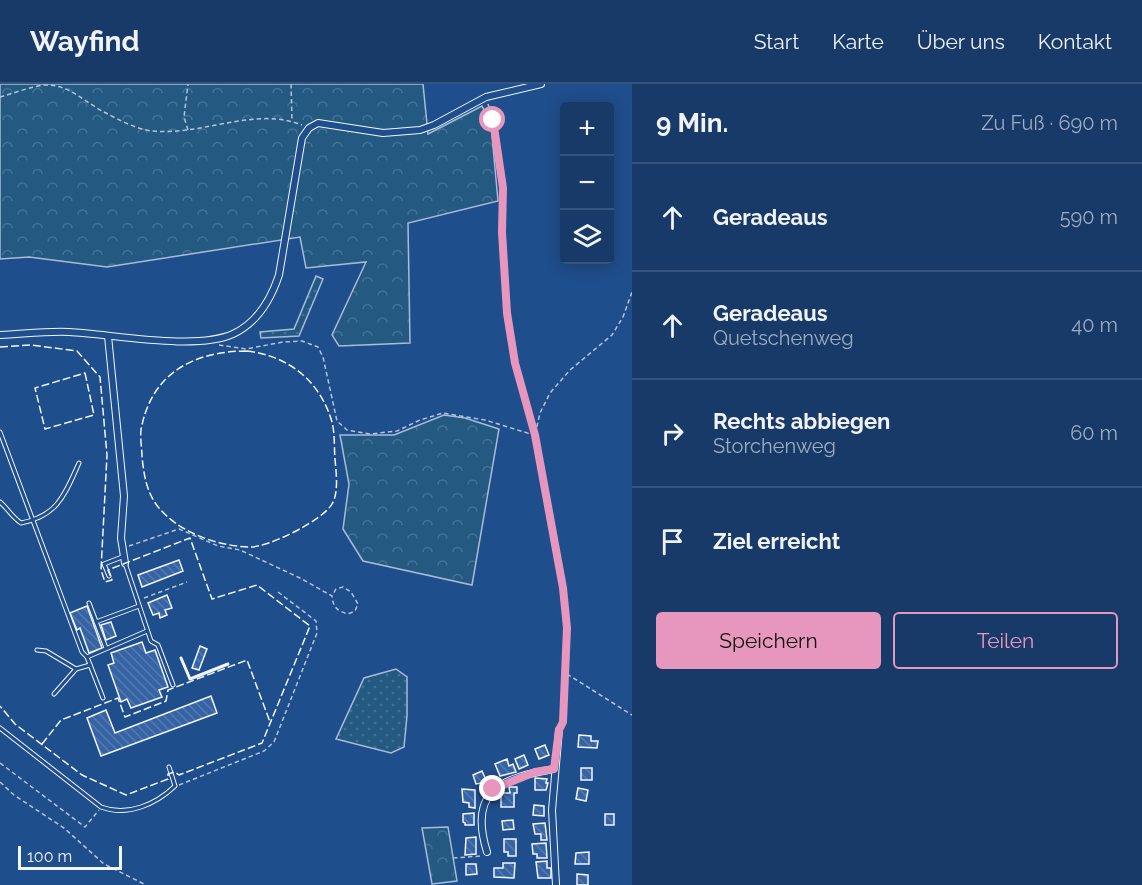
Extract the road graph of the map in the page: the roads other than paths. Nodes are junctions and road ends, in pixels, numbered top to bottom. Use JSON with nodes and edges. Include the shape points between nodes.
{"nodes":[{"id":1,"x":541,"y":84,"type":"edge"},
{"id":2,"x":0,"y":335,"type":"edge"},
{"id":3,"x":108,"y":336,"type":"junction"},
{"id":4,"x":0,"y":432,"type":"edge"},
{"id":5,"x":80,"y":463,"type":"dead end"},
{"id":6,"x":0,"y":502,"type":"edge"},
{"id":7,"x":33,"y":521,"type":"junction"},
{"id":8,"x":125,"y":559,"type":"junction"},
{"id":9,"x":109,"y":576,"type":"dead end"},
{"id":10,"x":89,"y":603,"type":"dead end"},
{"id":11,"x":139,"y":606,"type":"junction"},
{"id":12,"x":96,"y":622,"type":"junction"},
{"id":13,"x":147,"y":631,"type":"junction"},
{"id":14,"x":106,"y":648,"type":"junction"},
{"id":15,"x":37,"y":650,"type":"dead end"},
{"id":16,"x":87,"y":657,"type":"junction"},
{"id":17,"x":90,"y":665,"type":"junction"},
{"id":18,"x":76,"y":669,"type":"junction"},
{"id":19,"x":173,"y":685,"type":"dead end"},
{"id":20,"x":54,"y":694,"type":"dead end"},
{"id":21,"x":103,"y":698,"type":"dead end"},
{"id":22,"x":0,"y":728,"type":"edge"},
{"id":23,"x":559,"y":730,"type":"road end"},
{"id":24,"x":169,"y":766,"type":"dead end"},
{"id":25,"x":554,"y":769,"type":"junction"},
{"id":26,"x":487,"y":852,"type":"road end"},
{"id":27,"x":556,"y":885,"type":"edge"}],
"edges":[{"from":1,"to":3,"type":"street","via":[[486,97],[420,130],[383,132],[318,123],[309,128],[302,138],[279,274],[273,293],[250,323],[232,334],[203,342]]},
{"from":2,"to":3,"type":"street","via":[[68,332]]},
{"from":3,"to":8,"type":"street","via":[[124,496],[121,538]]},
{"from":4,"to":7,"type":"lane"},
{"from":5,"to":7,"type":"lane","via":[[63,497],[47,515]]},
{"from":6,"to":7,"type":"lane","via":[[21,523]]},
{"from":7,"to":16,"type":"lane"},
{"from":8,"to":9,"type":"lane","via":[[104,564]]},
{"from":8,"to":11,"type":"lane"},
{"from":10,"to":12,"type":"lane"},
{"from":11,"to":12,"type":"lane"},
{"from":11,"to":13,"type":"lane"},
{"from":12,"to":14,"type":"lane"},
{"from":13,"to":14,"type":"lane"},
{"from":13,"to":19,"type":"lane","via":[[151,641],[158,645]]},
{"from":14,"to":16,"type":"lane"},
{"from":15,"to":18,"type":"lane","via":[[46,651]]},
{"from":16,"to":17,"type":"lane"},
{"from":17,"to":18,"type":"lane"},
{"from":17,"to":21,"type":"lane"},
{"from":18,"to":20,"type":"lane"},
{"from":22,"to":24,"type":"lane","via":[[110,810],[126,812],[161,799],[176,786]]},
{"from":23,"to":25,"type":"street"},
{"from":25,"to":26,"type":"street","via":[[535,772],[493,789],[482,812],[482,837]]},
{"from":25,"to":27,"type":"street"}]}
